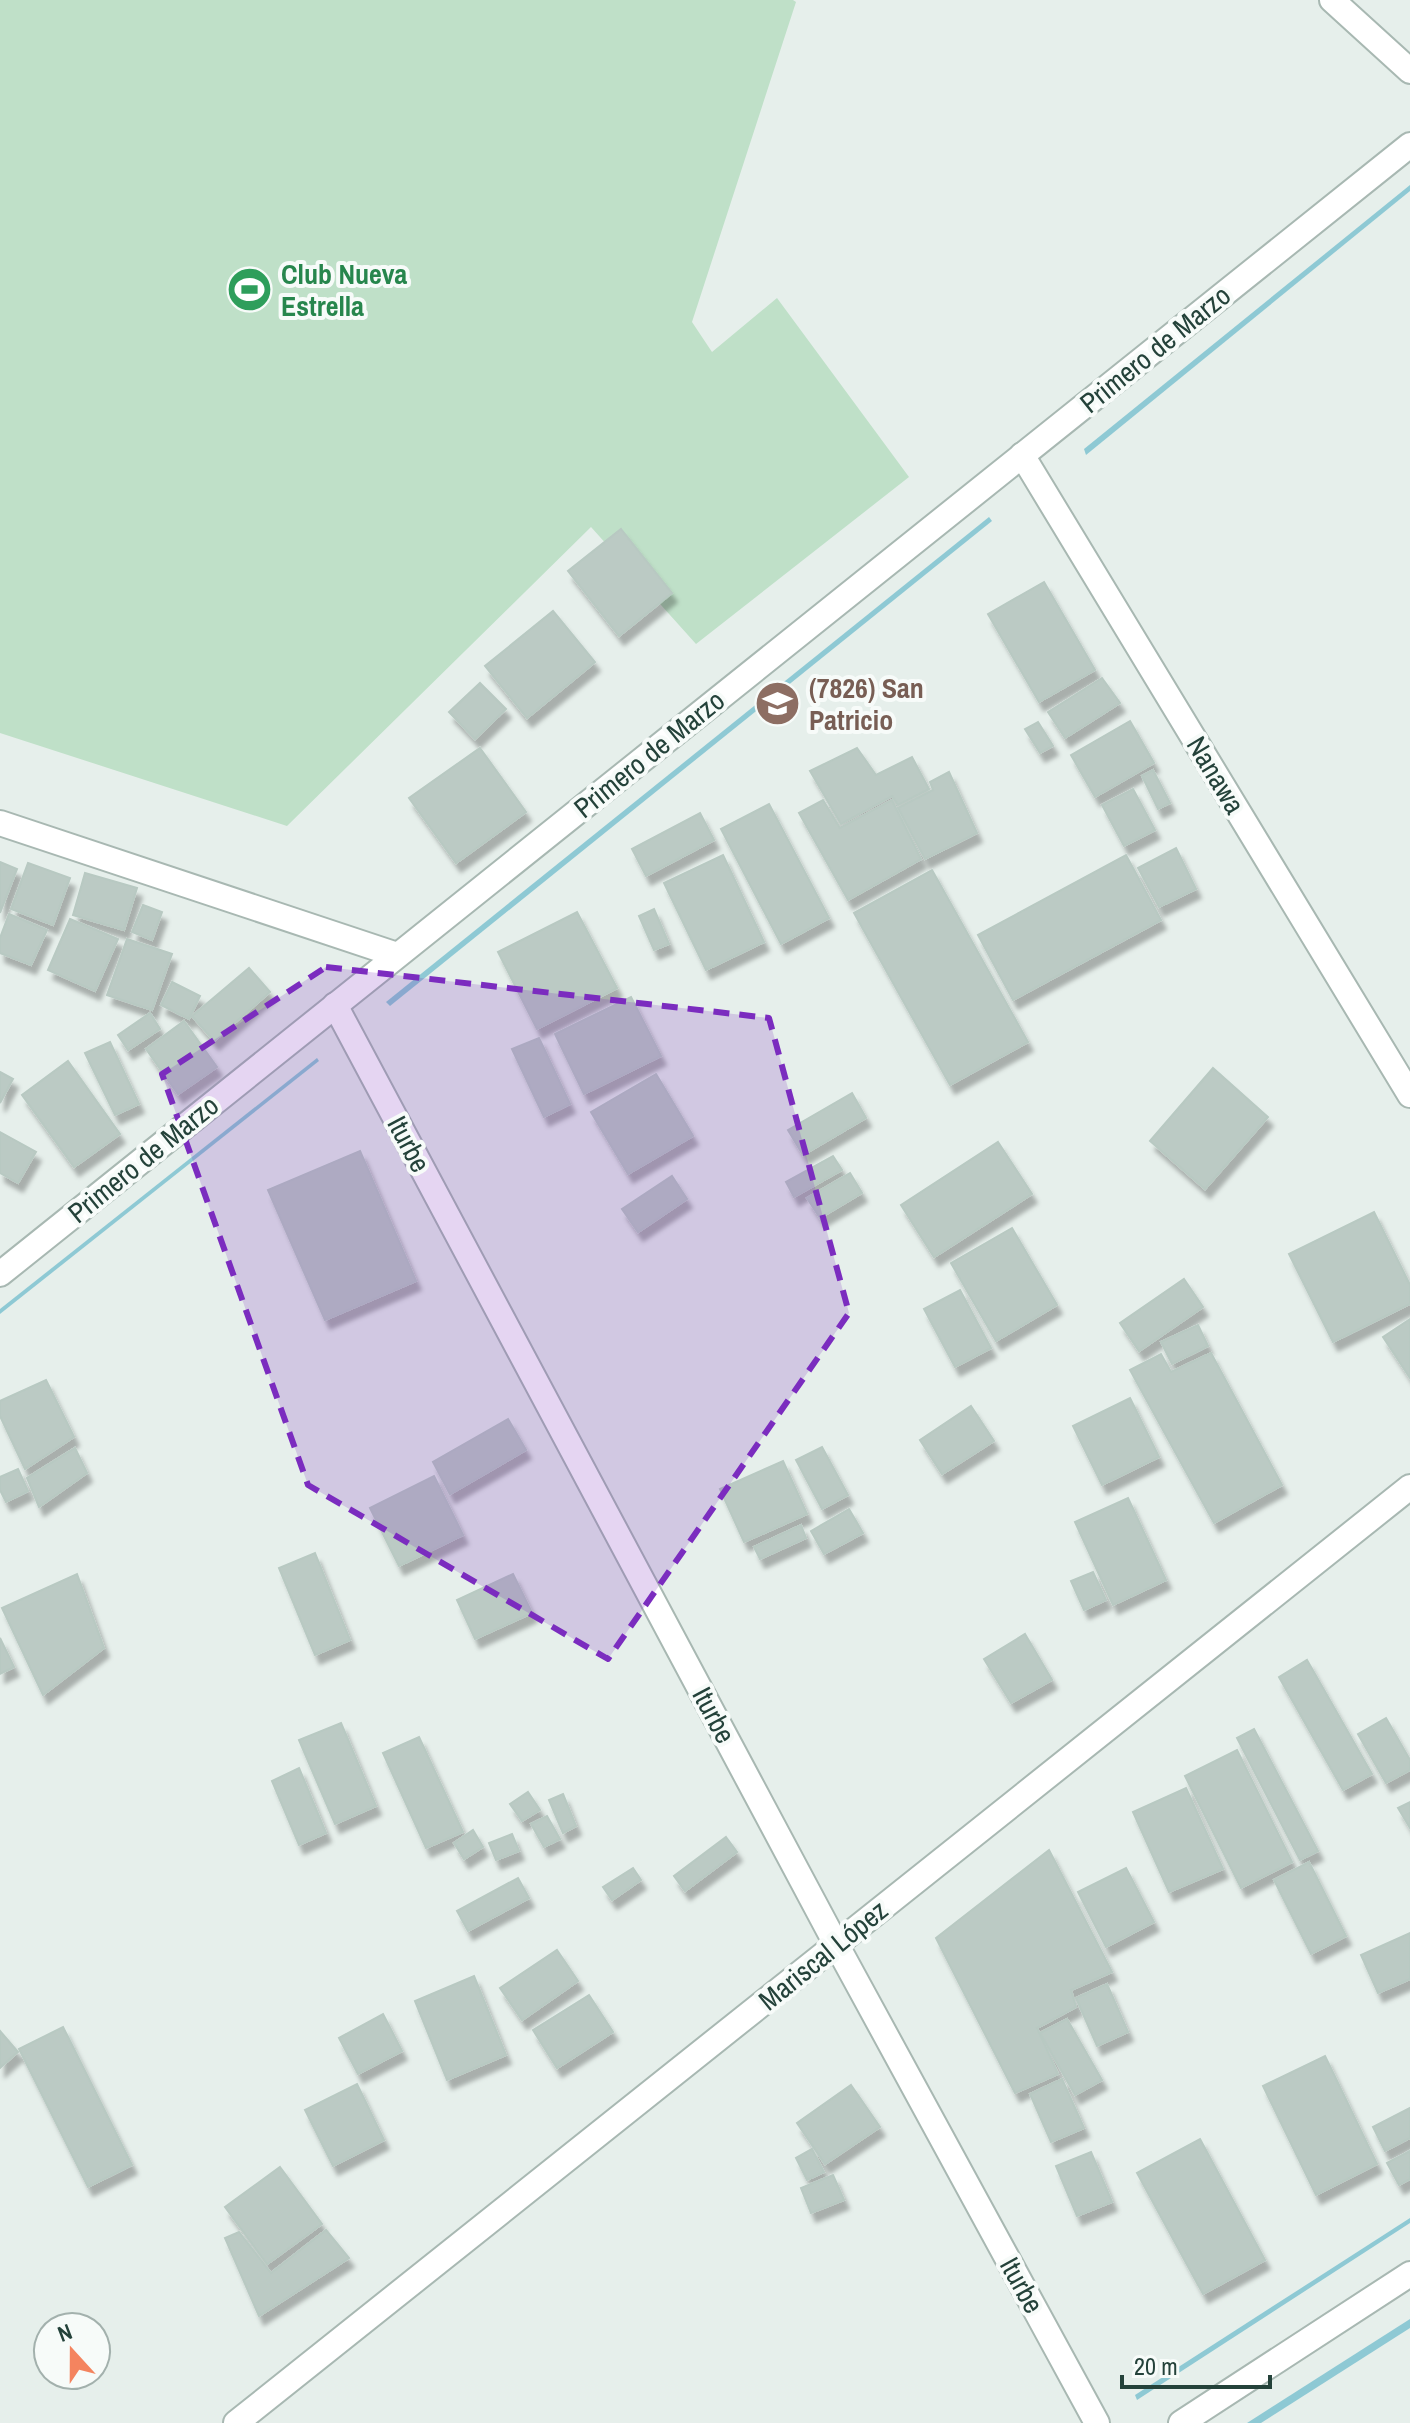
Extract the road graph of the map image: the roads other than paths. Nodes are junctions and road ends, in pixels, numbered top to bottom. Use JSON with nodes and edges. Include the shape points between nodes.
{"nodes":[{"id":1,"x":1332,"y":0,"type":"edge"},
{"id":2,"x":1410,"y":71,"type":"edge"},
{"id":3,"x":1410,"y":145,"type":"edge"},
{"id":4,"x":1022,"y":455,"type":"junction"},
{"id":5,"x":0,"y":823,"type":"edge"},
{"id":6,"x":397,"y":955,"type":"junction"},
{"id":7,"x":335,"y":1005,"type":"junction"},
{"id":8,"x":1410,"y":1095,"type":"edge"},
{"id":9,"x":0,"y":1274,"type":"edge"},
{"id":10,"x":1410,"y":1487,"type":"edge"},
{"id":11,"x":836,"y":1944,"type":"junction"},
{"id":12,"x":1410,"y":2274,"type":"edge"},
{"id":13,"x":236,"y":2423,"type":"edge"},
{"id":14,"x":1097,"y":2423,"type":"edge"},
{"id":15,"x":1181,"y":2423,"type":"edge"}],
"edges":[{"from":1,"to":2,"type":"street"},
{"from":3,"to":4,"type":"street","name":"Primero de Marzo"},
{"from":4,"to":6,"type":"street","name":"Primero de Marzo"},
{"from":4,"to":8,"type":"street","name":"Nanawa"},
{"from":5,"to":6,"type":"street"},
{"from":6,"to":7,"type":"street","name":"Primero de Marzo"},
{"from":7,"to":9,"type":"street","name":"Primero de Marzo"},
{"from":7,"to":11,"type":"street","name":"Iturbe"},
{"from":10,"to":11,"type":"street","name":"Mariscal López"},
{"from":11,"to":13,"type":"street","name":"Mariscal López"},
{"from":11,"to":14,"type":"street","name":"Iturbe"},
{"from":12,"to":15,"type":"street"}]}
